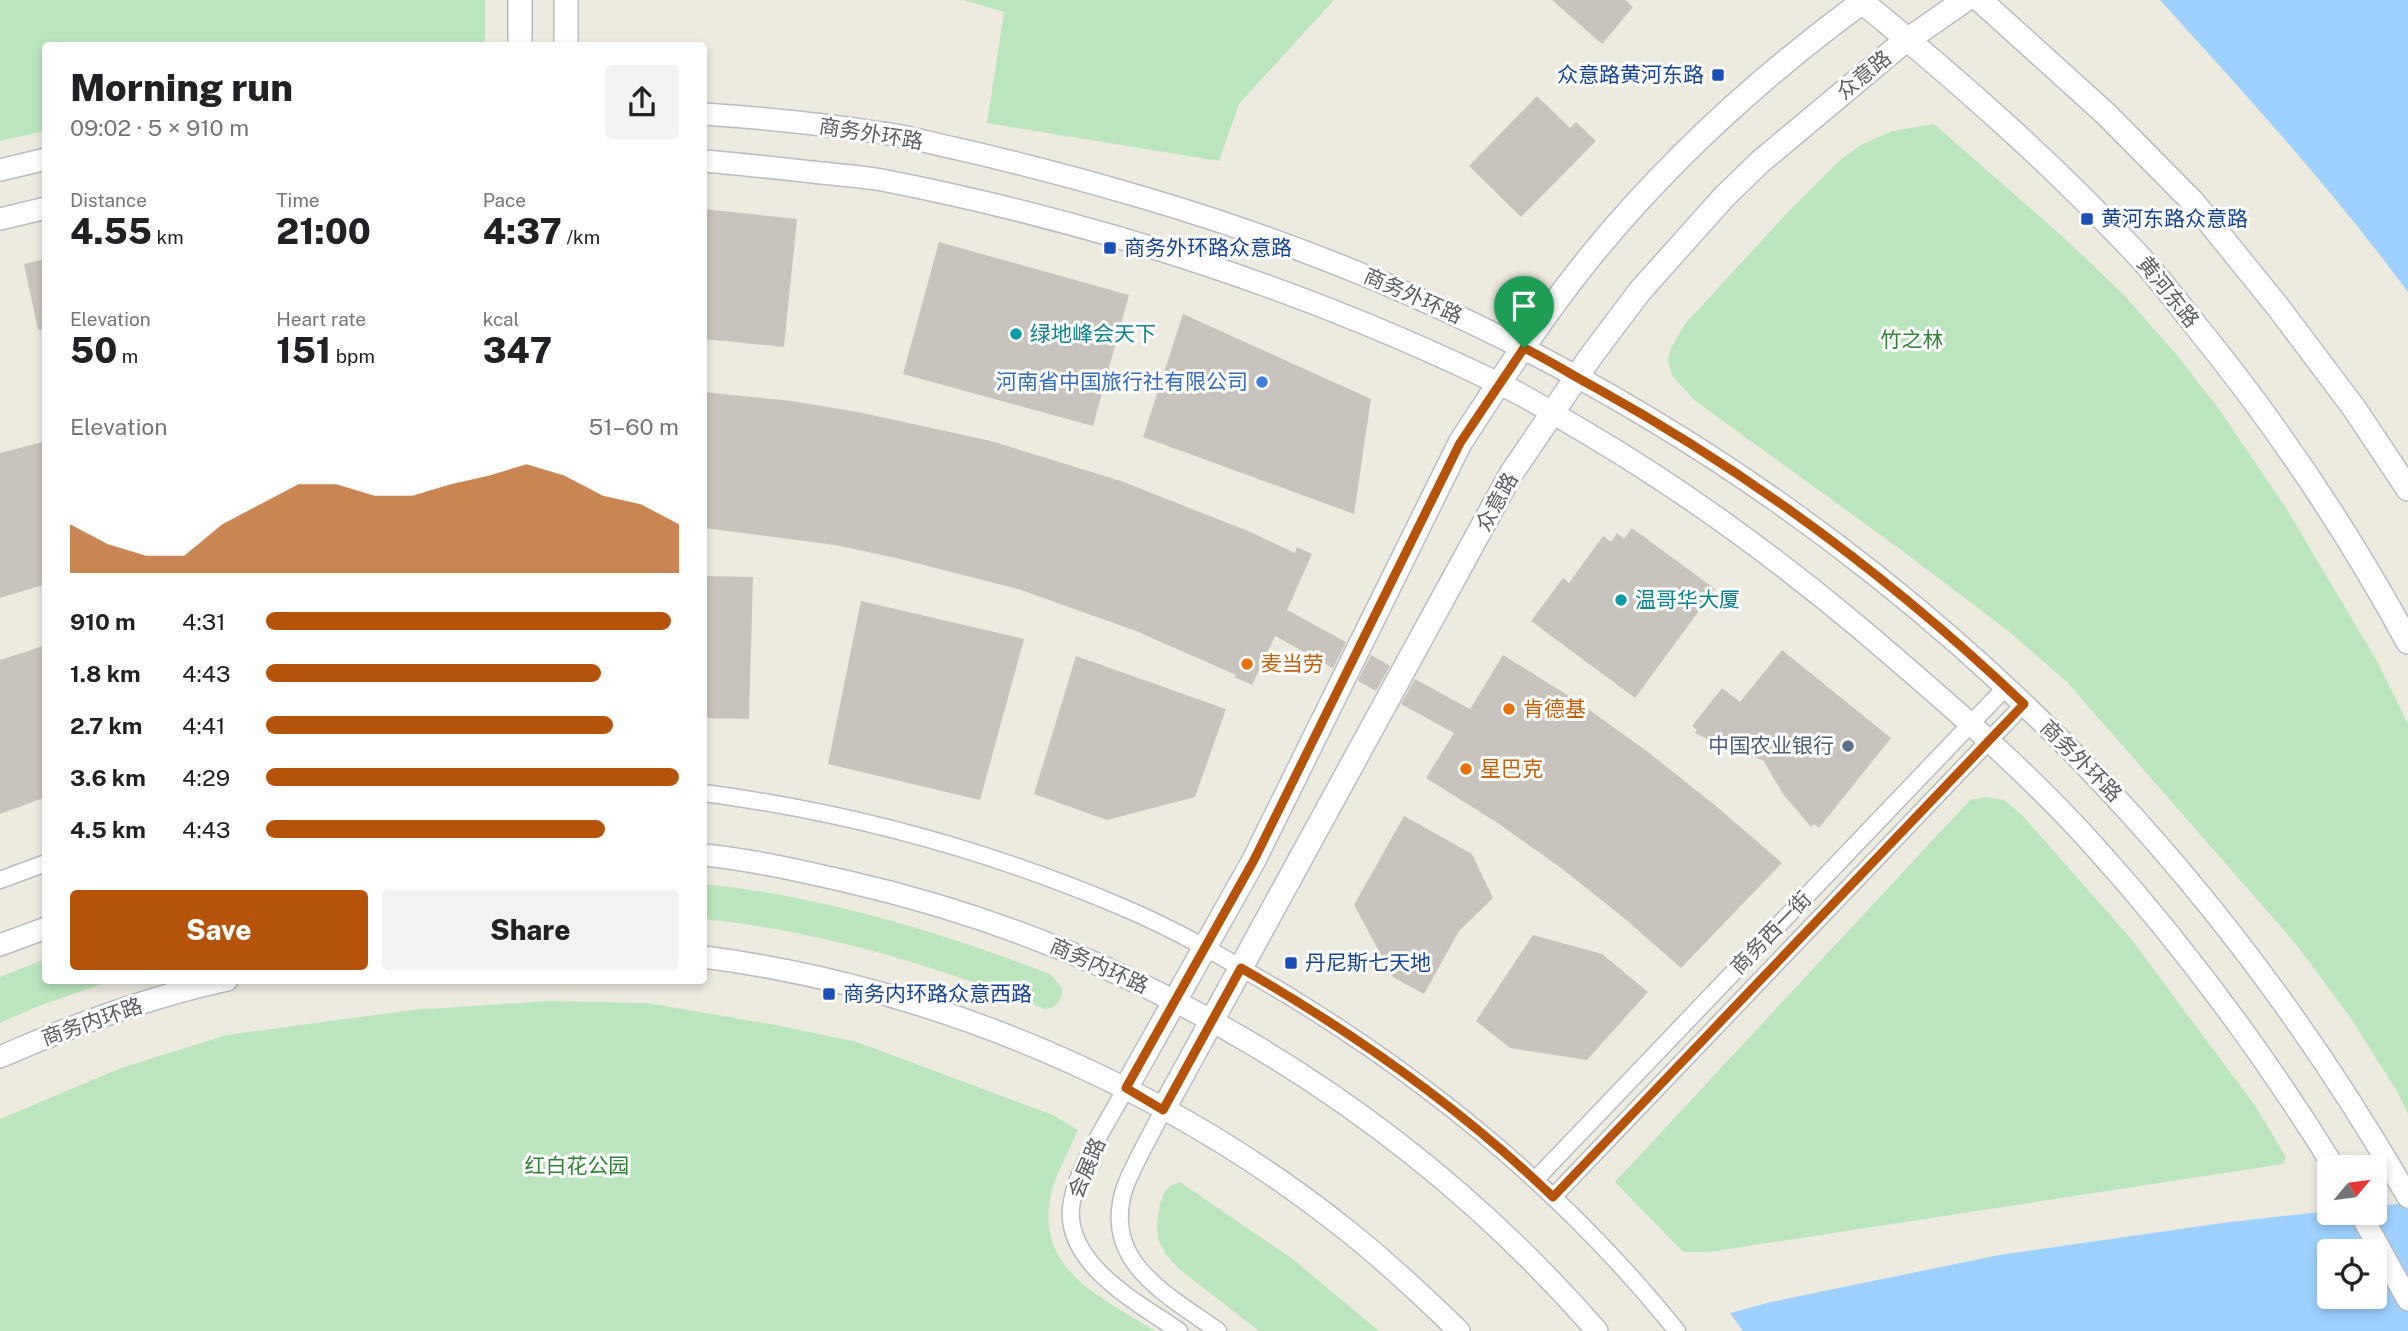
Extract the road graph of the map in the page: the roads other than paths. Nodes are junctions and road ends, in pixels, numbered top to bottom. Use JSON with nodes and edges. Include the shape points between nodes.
{"nodes":[{"id":1,"x":520,"y":0,"type":"edge"},
{"id":2,"x":566,"y":0,"type":"edge"},
{"id":3,"x":1965,"y":0,"type":"edge"},
{"id":4,"x":1980,"y":0,"type":"edge"},
{"id":5,"x":1863,"y":1,"type":"edge"},
{"id":6,"x":1908,"y":40,"type":"junction"},
{"id":7,"x":520,"y":42,"type":"edge"},
{"id":8,"x":566,"y":42,"type":"edge"},
{"id":9,"x":707,"y":114,"type":"edge"},
{"id":10,"x":42,"y":160,"type":"edge"},
{"id":11,"x":707,"y":161,"type":"edge"},
{"id":12,"x":0,"y":170,"type":"edge"},
{"id":13,"x":42,"y":209,"type":"edge"},
{"id":14,"x":0,"y":219,"type":"edge"},
{"id":15,"x":1524,"y":348,"type":"junction"},
{"id":16,"x":1576,"y":377,"type":"junction"},
{"id":17,"x":1498,"y":384,"type":"junction"},
{"id":18,"x":1551,"y":413,"type":"junction"},
{"id":19,"x":2408,"y":489,"type":"edge"},
{"id":20,"x":2408,"y":642,"type":"edge"},
{"id":21,"x":2006,"y":687,"type":"junction"},
{"id":22,"x":2024,"y":704,"type":"junction"},
{"id":23,"x":1970,"y":725,"type":"junction"},
{"id":24,"x":1988,"y":742,"type":"junction"},
{"id":25,"x":707,"y":793,"type":"edge"},
{"id":26,"x":707,"y":855,"type":"edge"},
{"id":27,"x":42,"y":864,"type":"edge"},
{"id":28,"x":0,"y":880,"type":"edge"},
{"id":29,"x":42,"y":930,"type":"edge"},
{"id":30,"x":0,"y":946,"type":"edge"},
{"id":31,"x":1205,"y":947,"type":"junction"},
{"id":32,"x":707,"y":958,"type":"edge"},
{"id":33,"x":1241,"y":968,"type":"junction"},
{"id":34,"x":211,"y":984,"type":"edge"},
{"id":35,"x":1175,"y":1001,"type":"junction"},
{"id":36,"x":1211,"y":1021,"type":"junction"},
{"id":37,"x":0,"y":1057,"type":"edge"},
{"id":38,"x":1126,"y":1088,"type":"junction"},
{"id":39,"x":1163,"y":1110,"type":"junction"},
{"id":40,"x":2326,"y":1155,"type":"edge"},
{"id":41,"x":1535,"y":1180,"type":"junction"},
{"id":42,"x":2403,"y":1189,"type":"edge"},
{"id":43,"x":1553,"y":1197,"type":"junction"},
{"id":44,"x":2367,"y":1225,"type":"edge"},
{"id":45,"x":2408,"y":1300,"type":"edge"},
{"id":46,"x":1595,"y":1329,"type":"edge"},
{"id":47,"x":1179,"y":1331,"type":"edge"},
{"id":48,"x":1218,"y":1331,"type":"edge"},
{"id":49,"x":1460,"y":1331,"type":"edge"},
{"id":50,"x":1677,"y":1331,"type":"edge"}],
"edges":[{"from":1,"to":7,"type":"main road"},
{"from":2,"to":8,"type":"main road"},
{"from":3,"to":6,"type":"main road","name":"众意路"},
{"from":4,"to":19,"type":"main road","via":[[2106,114],[2193,202],[2354,408]]},
{"from":5,"to":6,"type":"main road","name":"黄河东路"},
{"from":5,"to":15,"type":"main road","via":[[1776,68],[1682,155],[1594,253]]},
{"from":6,"to":16,"type":"main road","name":"众意路","via":[[1724,197],[1640,291]]},
{"from":6,"to":20,"type":"main road","name":"黄河东路","via":[[2054,169],[2136,253],[2292,452],[2343,528]]},
{"from":9,"to":15,"type":"street","name":"商务外环路","via":[[885,133],[1054,171],[1295,247],[1424,300]]},
{"from":10,"to":12,"type":"street"},
{"from":11,"to":17,"type":"street","name":"商务外环路","via":[[877,179],[1042,216],[1267,287]]},
{"from":13,"to":14,"type":"street"},
{"from":15,"to":16,"type":"street","name":"商务外环路"},
{"from":15,"to":17,"type":"main road"},
{"from":16,"to":18,"type":"main road","name":"众意路"},
{"from":16,"to":21,"type":"street","name":"商务外环路","via":[[1652,419],[1774,499],[1875,572]]},
{"from":17,"to":18,"type":"street","name":"商务外环路"},
{"from":17,"to":31,"type":"main road","via":[[1460,443],[1254,860]]},
{"from":18,"to":23,"type":"street","name":"商务外环路","via":[[1722,519],[1820,594]]},
{"from":18,"to":33,"type":"main road","name":"众意路","via":[[1511,474]]},
{"from":21,"to":22,"type":"street","name":"商务外环路"},
{"from":21,"to":23,"type":"street","name":"商务西一街"},
{"from":22,"to":24,"type":"street","name":"商务西一街"},
{"from":22,"to":42,"type":"street","name":"商务外环路","via":[[2133,813],[2203,897],[2307,1037]]},
{"from":23,"to":24,"type":"street","name":"商务外环路"},
{"from":23,"to":41,"type":"street","name":"商务西一街"},
{"from":24,"to":40,"type":"street","name":"商务外环路","via":[[2094,845],[2165,928],[2260,1055]]},
{"from":24,"to":43,"type":"street","name":"商务西一街"},
{"from":25,"to":31,"type":"street","via":[[779,804],[965,849],[1090,894]]},
{"from":26,"to":35,"type":"street","name":"商务内环路","via":[[825,876],[946,907],[1045,941]]},
{"from":27,"to":28,"type":"street"},
{"from":29,"to":30,"type":"street"},
{"from":31,"to":33,"type":"street"},
{"from":31,"to":35,"type":"main road"},
{"from":32,"to":38,"type":"street","via":[[919,1005],[1009,1035]]},
{"from":33,"to":36,"type":"main road","name":"众意路"},
{"from":33,"to":41,"type":"street","via":[[1405,1072]]},
{"from":34,"to":37,"type":"street","name":"商务内环路","via":[[115,1012]]},
{"from":35,"to":36,"type":"street","name":"商务内环路"},
{"from":35,"to":38,"type":"main road"},
{"from":36,"to":39,"type":"main road","name":"众意路"},
{"from":36,"to":46,"type":"street","name":"商务内环路","via":[[1304,1076],[1411,1153],[1508,1239]]},
{"from":38,"to":39,"type":"street"},
{"from":38,"to":47,"type":"street","name":"会展路","via":[[1078,1181],[1071,1201],[1071,1222],[1084,1255],[1098,1271]]},
{"from":39,"to":48,"type":"street","name":"会展路","via":[[1126,1187],[1120,1231],[1138,1270]]},
{"from":39,"to":49,"type":"street","via":[[1249,1161],[1330,1218]]},
{"from":41,"to":43,"type":"street"},
{"from":43,"to":50,"type":"street","via":[[1611,1254]]},
{"from":44,"to":45,"type":"street"}]}
